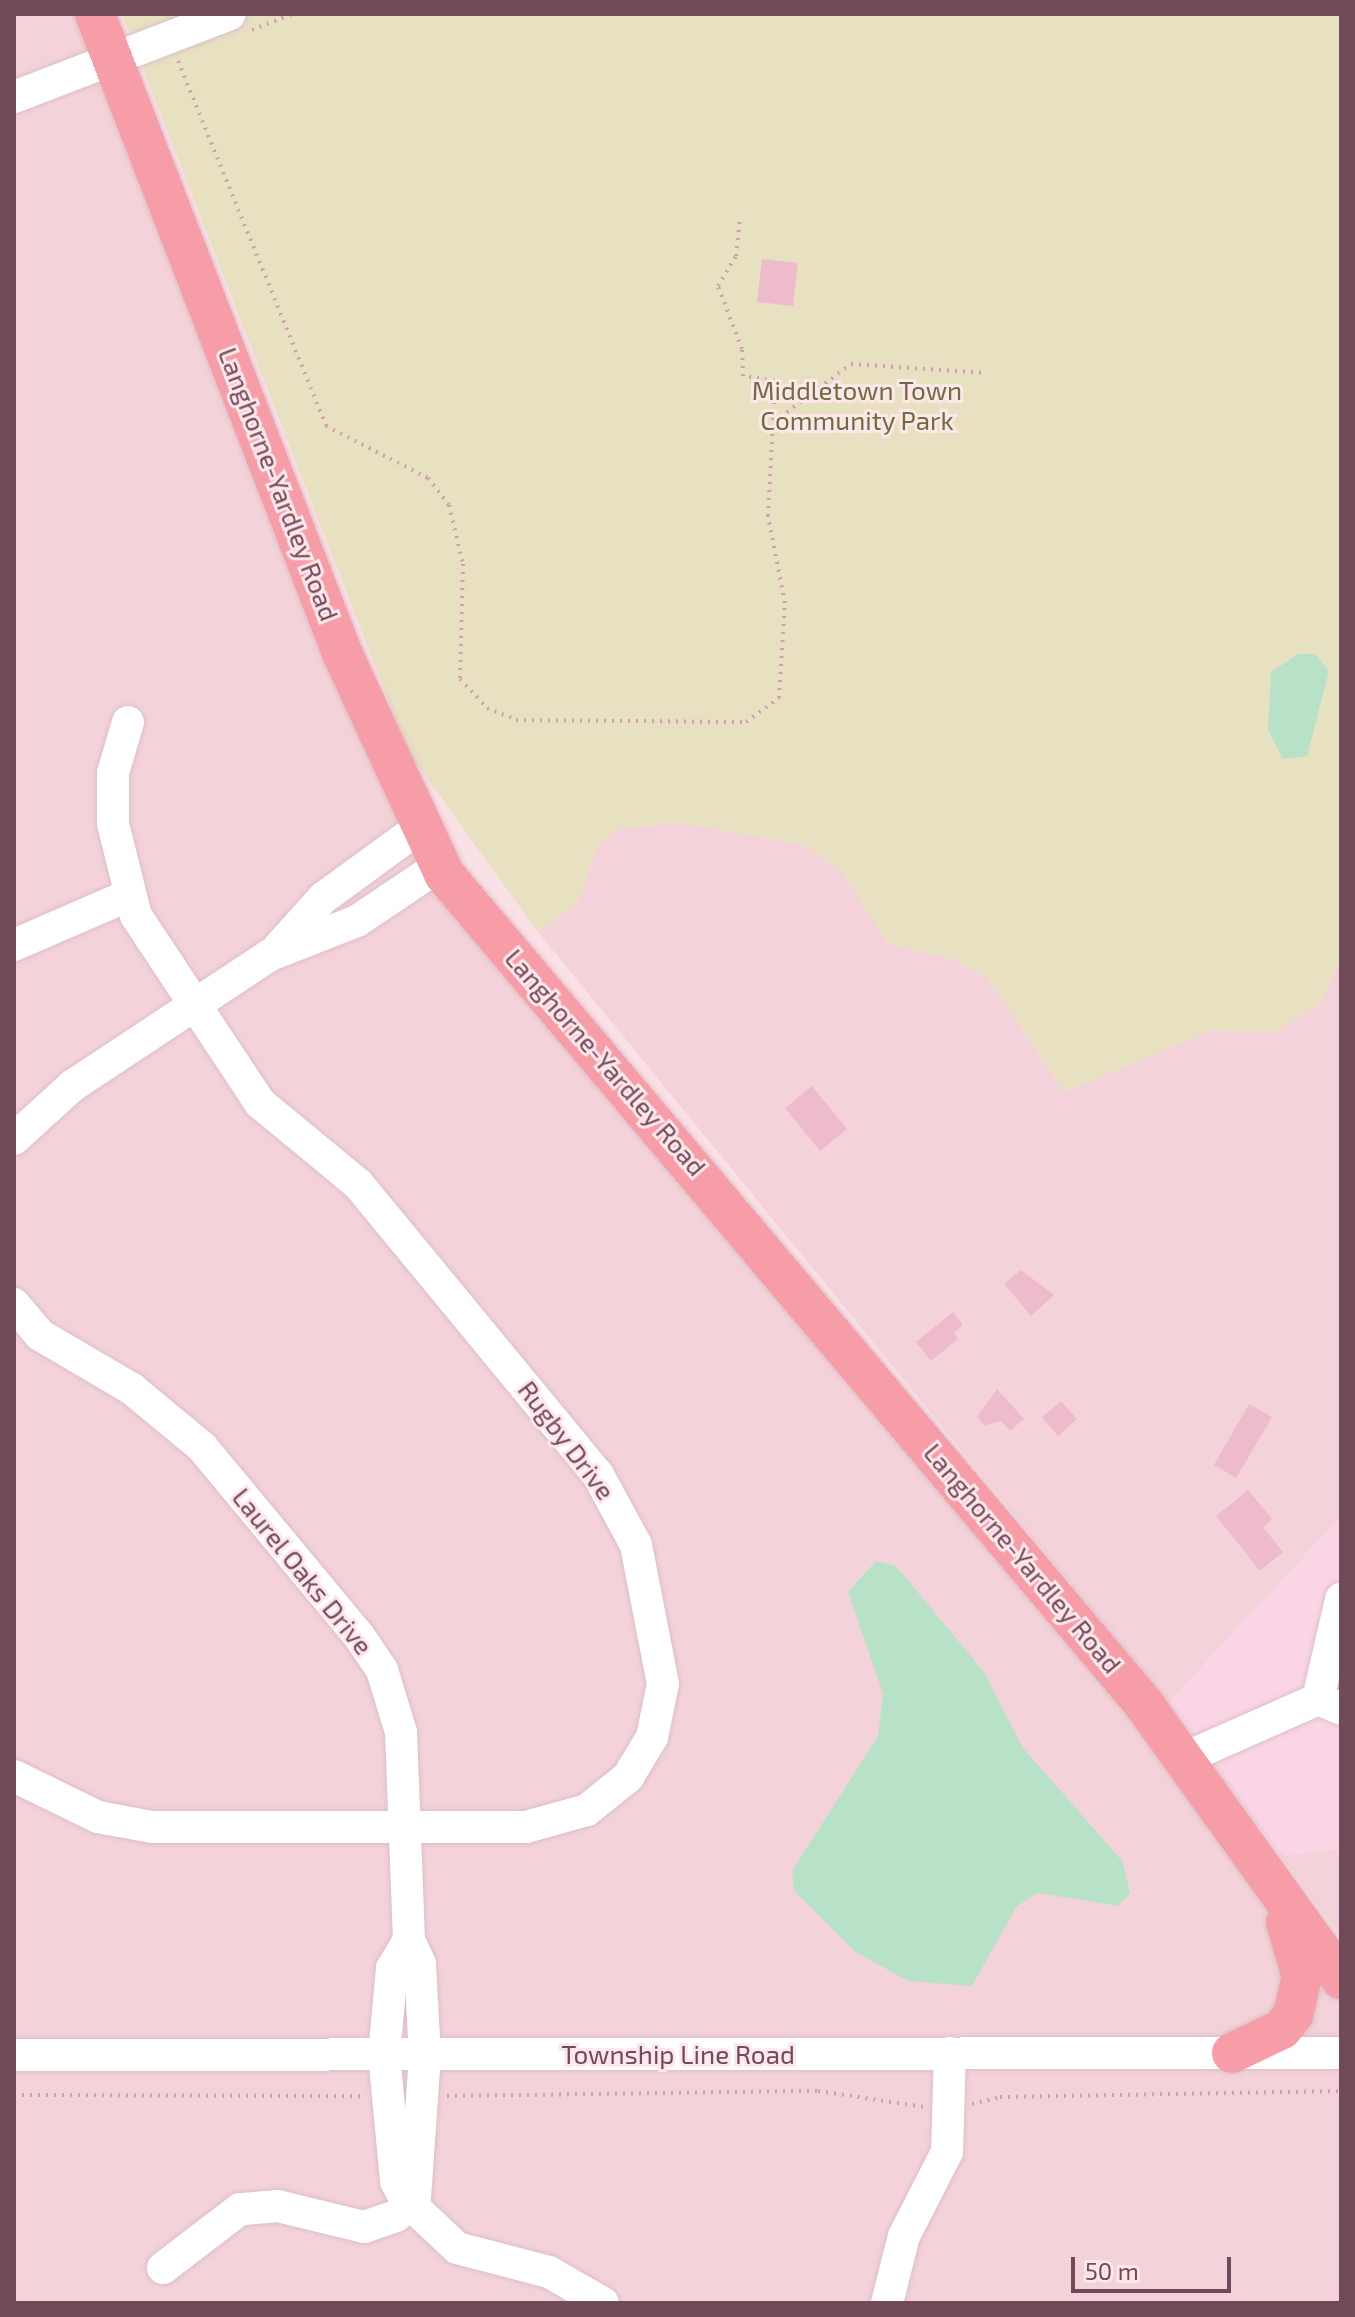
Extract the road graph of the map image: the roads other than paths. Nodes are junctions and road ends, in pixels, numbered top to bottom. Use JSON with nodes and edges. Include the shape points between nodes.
{"nodes":[{"id":1,"x":95,"y":14,"type":"edge"},
{"id":2,"x":230,"y":14,"type":"edge"},
{"id":3,"x":113,"y":56,"type":"junction"},
{"id":4,"x":14,"y":97,"type":"edge"},
{"id":5,"x":128,"y":722,"type":"dead end"},
{"id":6,"x":419,"y":828,"type":"junction"},
{"id":7,"x":439,"y":866,"type":"junction"},
{"id":8,"x":127,"y":896,"type":"junction"},
{"id":9,"x":14,"y":945,"type":"edge"},
{"id":10,"x":270,"y":955,"type":"junction"},
{"id":11,"x":193,"y":1006,"type":"junction"},
{"id":12,"x":14,"y":1139,"type":"edge"},
{"id":13,"x":14,"y":1304,"type":"edge"},
{"id":14,"x":1341,"y":1599,"type":"edge"},
{"id":15,"x":1330,"y":1704,"type":"edge"},
{"id":16,"x":1185,"y":1758,"type":"junction"},
{"id":17,"x":14,"y":1776,"type":"edge"},
{"id":18,"x":405,"y":1830,"type":"junction"},
{"id":19,"x":1269,"y":1877,"type":"junction"},
{"id":20,"x":409,"y":1940,"type":"junction"},
{"id":21,"x":1341,"y":1979,"type":"edge"},
{"id":22,"x":950,"y":2053,"type":"junction"},
{"id":23,"x":1232,"y":2053,"type":"junction"},
{"id":24,"x":1341,"y":2053,"type":"edge"},
{"id":25,"x":384,"y":2054,"type":"junction"},
{"id":26,"x":14,"y":2055,"type":"edge"},
{"id":27,"x":425,"y":2055,"type":"junction"},
{"id":28,"x":410,"y":2206,"type":"junction"},
{"id":29,"x":163,"y":2268,"type":"dead end"},
{"id":30,"x":603,"y":2303,"type":"edge"},
{"id":31,"x":887,"y":2303,"type":"edge"}],
"edges":[{"from":1,"to":3,"type":"main road","name":"Langhorne-Yardley Road"},
{"from":2,"to":3,"type":"street"},
{"from":3,"to":4,"type":"street"},
{"from":3,"to":6,"type":"main road","name":"Langhorne-Yardley Road","via":[[343,655]]},
{"from":5,"to":8,"type":"street","via":[[112,802]]},
{"from":6,"to":7,"type":"main road","name":"Langhorne-Yardley Road"},
{"from":6,"to":10,"type":"street","via":[[323,898]]},
{"from":7,"to":10,"type":"street","via":[[357,921]]},
{"from":7,"to":16,"type":"main road","name":"Langhorne-Yardley Road"},
{"from":8,"to":9,"type":"street"},
{"from":8,"to":11,"type":"street","name":"Rugby Drive"},
{"from":10,"to":11,"type":"street"},
{"from":11,"to":12,"type":"street","via":[[40,1109]]},
{"from":11,"to":18,"type":"street","name":"Rugby Drive","via":[[260,1103],[358,1184],[589,1463],[621,1512],[647,1582],[663,1684],[652,1737],[628,1777],[562,1821]]},
{"from":13,"to":18,"type":"street","name":"Laurel Oaks Drive","via":[[40,1335],[132,1389],[202,1447],[359,1636],[382,1670],[401,1732]]},
{"from":14,"to":15,"type":"street"},
{"from":15,"to":16,"type":"street"},
{"from":16,"to":19,"type":"main road","name":"Langhorne-Yardley Road"},
{"from":17,"to":18,"type":"street","name":"Rugby Drive","via":[[98,1817],[152,1827]]},
{"from":18,"to":20,"type":"street","name":"Laurel Oaks Drive"},
{"from":19,"to":21,"type":"main road","name":"Langhorne-Yardley Road"},
{"from":19,"to":23,"type":"main road","via":[[1300,1957],[1298,1998],[1282,2029]]},
{"from":20,"to":25,"type":"street","name":"Laurel Oaks Drive","via":[[392,1968]]},
{"from":20,"to":27,"type":"street","name":"Laurel Oaks Drive","via":[[420,1964]]},
{"from":22,"to":23,"type":"street","name":"Township Line Road"},
{"from":22,"to":27,"type":"street","name":"Township Line Road"},
{"from":22,"to":31,"type":"street","via":[[942,2171],[904,2236]]},
{"from":23,"to":24,"type":"street","name":"Township Line Road"},
{"from":25,"to":26,"type":"street","name":"Township Line Road"},
{"from":25,"to":27,"type":"street","name":"Township Line Road"},
{"from":25,"to":28,"type":"street","name":"Laurel Oaks Drive","via":[[396,2181]]},
{"from":27,"to":28,"type":"street","name":"Laurel Oaks Drive"},
{"from":28,"to":29,"type":"street","via":[[364,2227],[278,2206],[240,2209]]},
{"from":28,"to":30,"type":"street","via":[[457,2248],[549,2272]]}]}
